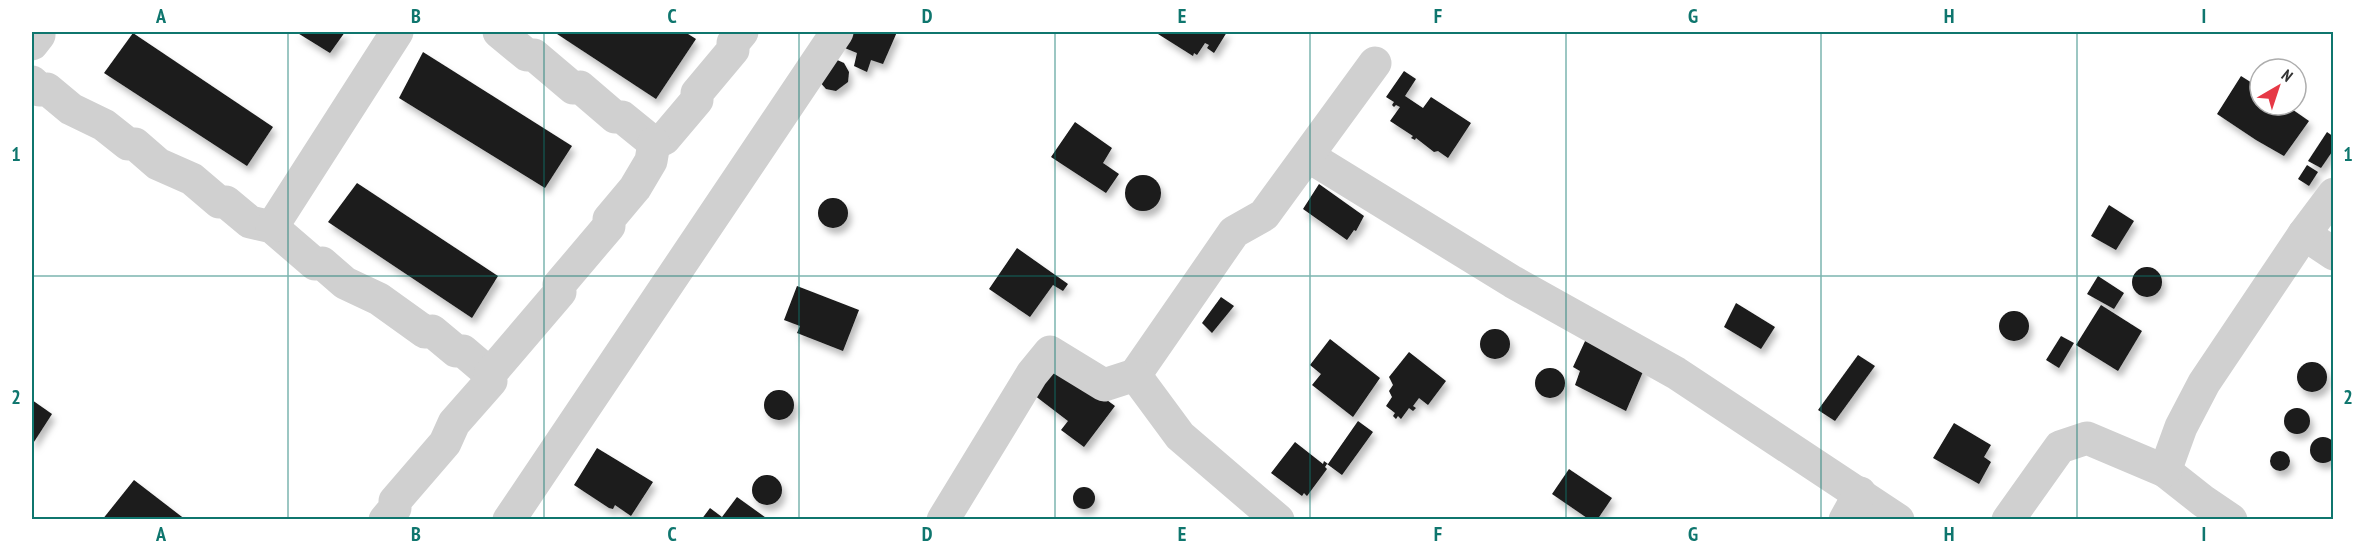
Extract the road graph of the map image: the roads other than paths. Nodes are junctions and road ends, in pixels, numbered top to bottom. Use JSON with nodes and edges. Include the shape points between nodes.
{"nodes":[{"id":1,"x":39,"y":32,"type":"edge"},
{"id":2,"x":397,"y":32,"type":"edge"},
{"id":3,"x":499,"y":32,"type":"edge"},
{"id":4,"x":742,"y":32,"type":"edge"},
{"id":5,"x":837,"y":32,"type":"edge"},
{"id":6,"x":32,"y":44,"type":"edge"},
{"id":7,"x":1375,"y":63,"type":"dead end"},
{"id":8,"x":32,"y":82,"type":"edge"},
{"id":9,"x":654,"y":143,"type":"junction"},
{"id":10,"x":1308,"y":156,"type":"junction"},
{"id":11,"x":2334,"y":194,"type":"edge"},
{"id":12,"x":272,"y":227,"type":"junction"},
{"id":13,"x":2304,"y":234,"type":"junction"},
{"id":14,"x":2334,"y":254,"type":"edge"},
{"id":15,"x":490,"y":374,"type":"junction"},
{"id":16,"x":1136,"y":375,"type":"junction"},
{"id":17,"x":2165,"y":471,"type":"junction"},
{"id":18,"x":1853,"y":506,"type":"edge"},
{"id":19,"x":385,"y":519,"type":"edge"},
{"id":20,"x":509,"y":519,"type":"edge"},
{"id":21,"x":943,"y":519,"type":"edge"},
{"id":22,"x":1278,"y":519,"type":"edge"},
{"id":23,"x":1898,"y":519,"type":"edge"},
{"id":24,"x":2008,"y":519,"type":"edge"},
{"id":25,"x":2231,"y":519,"type":"edge"}],
"edges":[{"from":1,"to":6,"type":"street"},
{"from":2,"to":12,"type":"street"},
{"from":3,"to":9,"type":"street"},
{"from":4,"to":9,"type":"street","via":[[732,43],[733,50],[697,93],[697,100],[664,139]]},
{"from":5,"to":20,"type":"street"},
{"from":7,"to":10,"type":"street"},
{"from":8,"to":12,"type":"street","via":[[70,109],[104,124],[128,144],[135,144],[158,164],[192,179],[250,222]]},
{"from":9,"to":15,"type":"street","via":[[651,161],[609,219],[609,226],[559,285],[560,292]]},
{"from":10,"to":16,"type":"street","via":[[1264,215],[1234,232]]},
{"from":10,"to":18,"type":"street","via":[[1513,282],[1676,373]]},
{"from":11,"to":13,"type":"street"},
{"from":12,"to":15,"type":"street","via":[[315,264],[322,263],[345,283],[379,299],[425,332],[432,331]]},
{"from":13,"to":14,"type":"street"},
{"from":13,"to":17,"type":"street","via":[[2204,383],[2181,426]]},
{"from":15,"to":19,"type":"street","via":[[491,381],[454,423],[445,443],[394,501],[395,508]]},
{"from":16,"to":21,"type":"street","via":[[1104,385],[1050,352],[1032,374]]},
{"from":16,"to":22,"type":"street","via":[[1180,436]]},
{"from":17,"to":24,"type":"street","via":[[2087,438],[2074,441],[2060,447]]},
{"from":17,"to":25,"type":"street"},
{"from":18,"to":23,"type":"street"}]}
